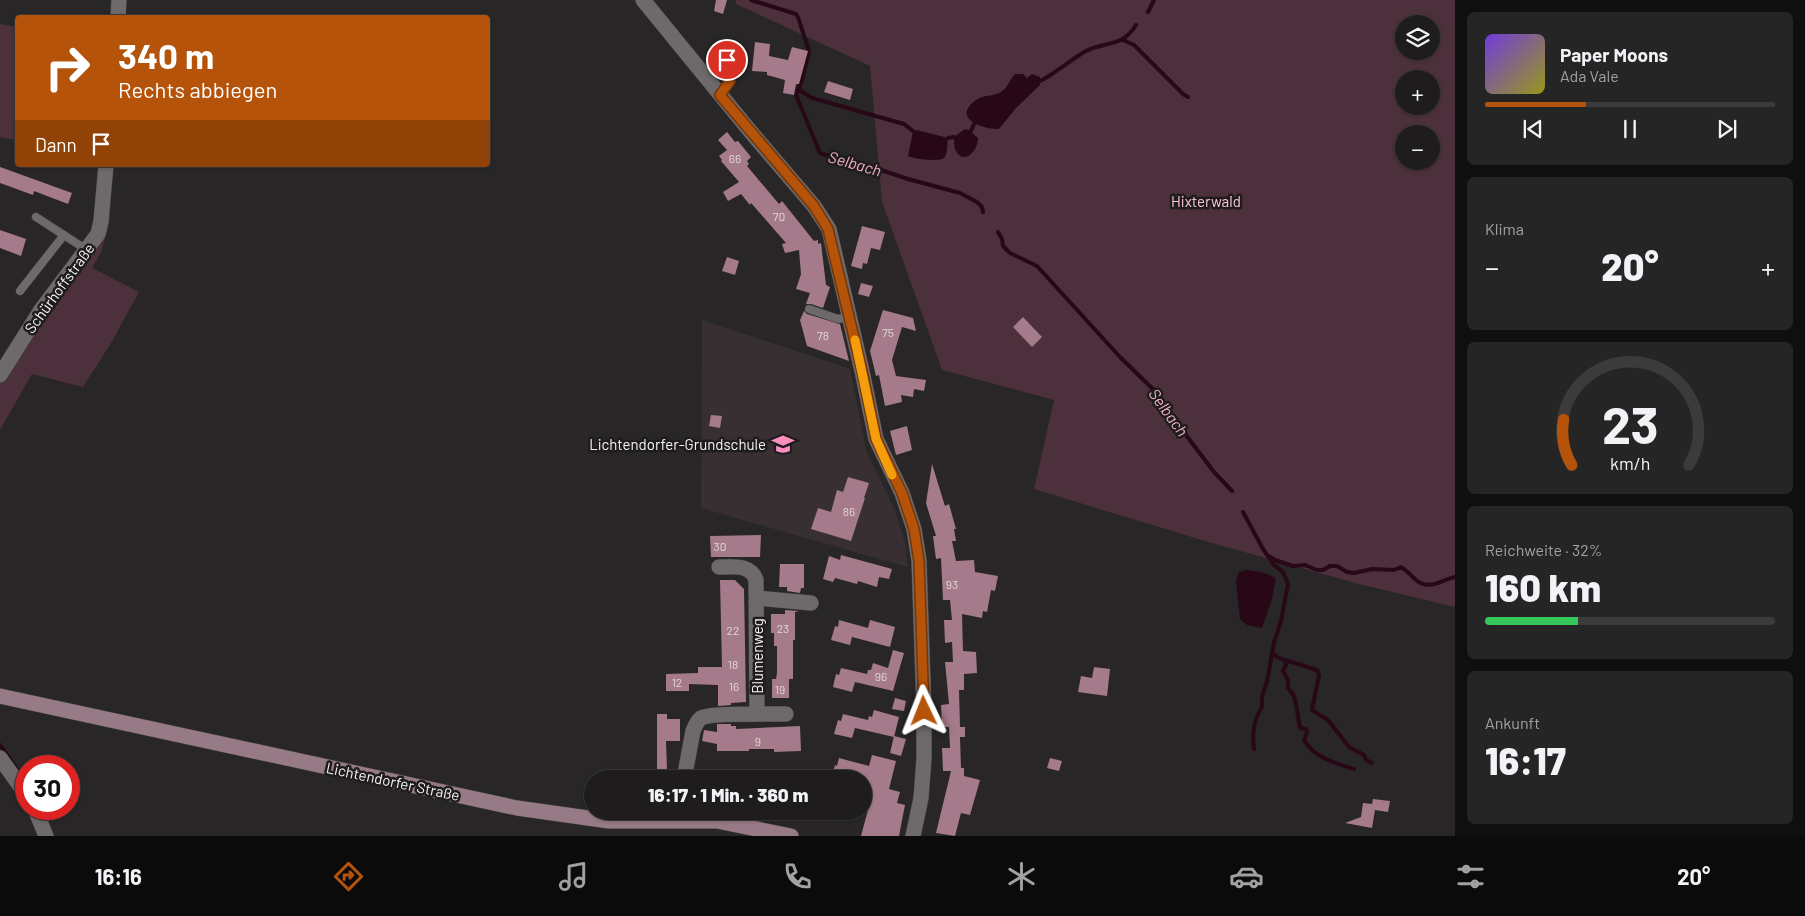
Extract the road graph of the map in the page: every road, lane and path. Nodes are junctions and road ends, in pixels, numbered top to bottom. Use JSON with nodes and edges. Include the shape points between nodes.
{"nodes":[{"id":1,"x":119,"y":0,"type":"edge"},
{"id":2,"x":643,"y":0,"type":"edge"},
{"id":3,"x":118,"y":15,"type":"edge"},
{"id":4,"x":722,"y":54,"type":"dead end"},
{"id":5,"x":720,"y":95,"type":"junction"},
{"id":6,"x":106,"y":167,"type":"edge"},
{"id":7,"x":36,"y":217,"type":"dead end"},
{"id":8,"x":64,"y":235,"type":"junction"},
{"id":9,"x":87,"y":250,"type":"junction"},
{"id":10,"x":20,"y":291,"type":"dead end"},
{"id":11,"x":810,"y":309,"type":"dead end"},
{"id":12,"x":850,"y":318,"type":"junction"},
{"id":13,"x":0,"y":375,"type":"edge"},
{"id":14,"x":719,"y":567,"type":"dead end"},
{"id":15,"x":757,"y":598,"type":"junction"},
{"id":16,"x":812,"y":603,"type":"dead end"},
{"id":17,"x":0,"y":696,"type":"edge"},
{"id":18,"x":757,"y":714,"type":"junction"},
{"id":19,"x":786,"y":714,"type":"dead end"},
{"id":20,"x":0,"y":758,"type":"edge"},
{"id":21,"x":686,"y":770,"type":"edge"},
{"id":22,"x":15,"y":779,"type":"edge"},
{"id":23,"x":584,"y":817,"type":"edge"},
{"id":24,"x":39,"y":820,"type":"edge"},
{"id":25,"x":602,"y":820,"type":"edge"},
{"id":26,"x":621,"y":820,"type":"edge"},
{"id":27,"x":711,"y":820,"type":"edge"},
{"id":28,"x":46,"y":836,"type":"edge"},
{"id":29,"x":791,"y":836,"type":"edge"},
{"id":30,"x":913,"y":836,"type":"edge"}],
"edges":[{"from":1,"to":3,"type":"street"},
{"from":2,"to":5,"type":"street"},
{"from":4,"to":5,"type":"lane","via":[[731,77]]},
{"from":5,"to":12,"type":"street","via":[[824,219]]},
{"from":6,"to":9,"type":"street","name":"Schürhoffstraße","via":[[101,221],[98,234]]},
{"from":7,"to":8,"type":"lane"},
{"from":8,"to":9,"type":"lane"},
{"from":8,"to":10,"type":"lane"},
{"from":9,"to":13,"type":"street","name":"Schürhoffstraße","via":[[41,310]]},
{"from":11,"to":12,"type":"lane","via":[[838,319]]},
{"from":12,"to":30,"type":"street","via":[[876,439],[902,493],[914,529],[919,561],[924,758]]},
{"from":14,"to":15,"type":"street","name":"Blumenweg","via":[[742,567],[752,571]]},
{"from":15,"to":16,"type":"street","name":"Blumenweg"},
{"from":15,"to":18,"type":"street","name":"Blumenweg"},
{"from":17,"to":23,"type":"main road","name":"Lichtendorfer Straße","via":[[517,808]]},
{"from":18,"to":19,"type":"street","name":"Blumenweg"},
{"from":18,"to":21,"type":"street","name":"Blumenweg","via":[[701,718],[693,731]]},
{"from":20,"to":22,"type":"street"},
{"from":24,"to":28,"type":"street"},
{"from":25,"to":26,"type":"main road","name":"Lichtendorfer Straße"},
{"from":27,"to":29,"type":"main road","name":"Lichtendorfer Straße"}]}
